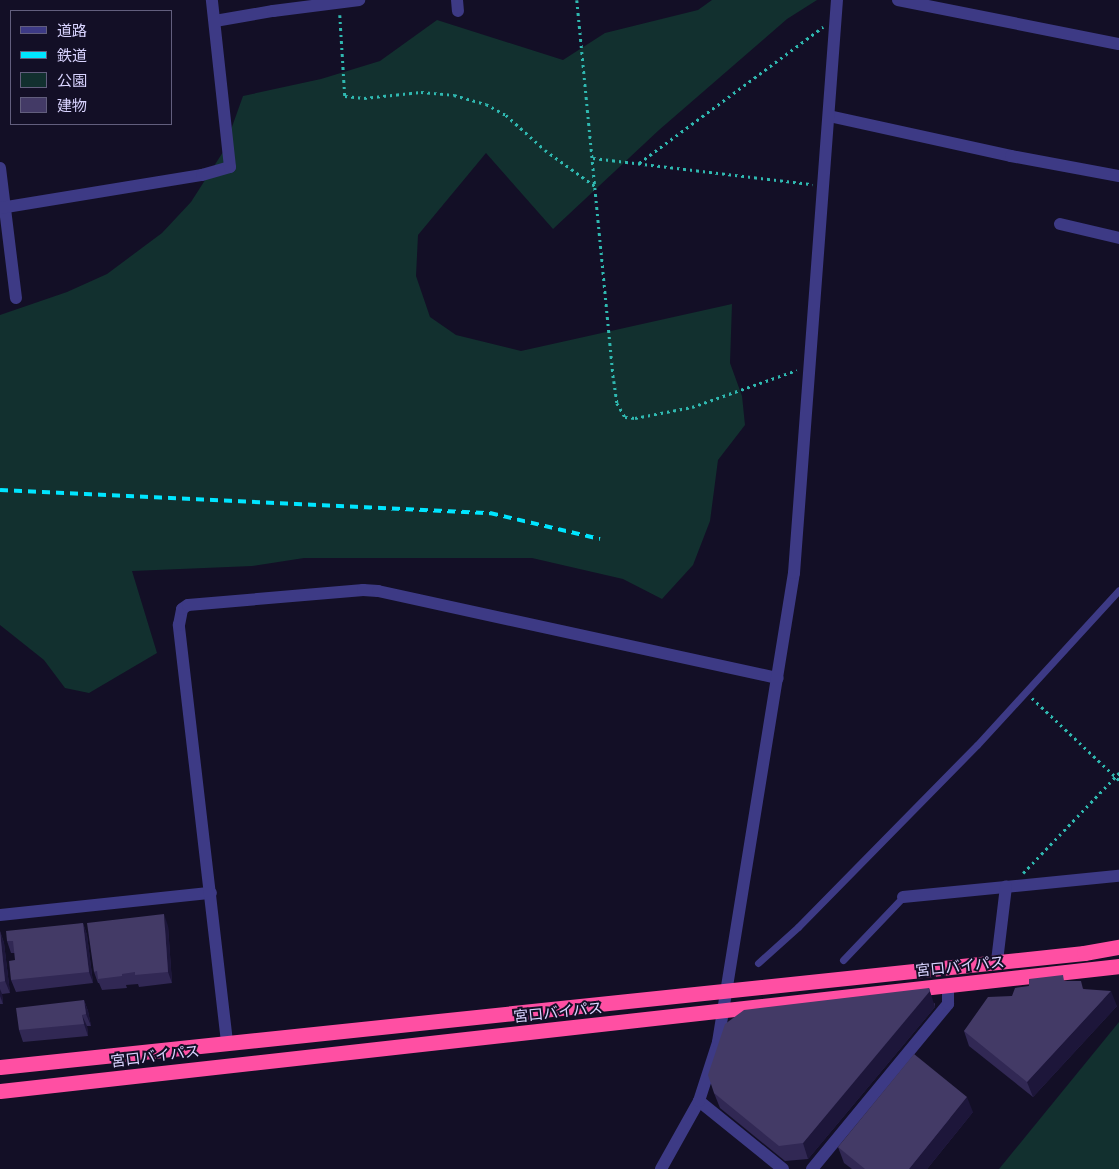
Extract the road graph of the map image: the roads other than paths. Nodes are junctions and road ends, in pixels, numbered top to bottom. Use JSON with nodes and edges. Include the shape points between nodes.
{"nodes":[{"id":1,"x":212,"y":0,"type":"edge"},
{"id":2,"x":359,"y":0,"type":"edge"},
{"id":3,"x":837,"y":0,"type":"edge"},
{"id":4,"x":898,"y":0,"type":"edge"},
{"id":5,"x":215,"y":21,"type":"junction"},
{"id":6,"x":1119,"y":44,"type":"edge"},
{"id":7,"x":829,"y":116,"type":"junction"},
{"id":8,"x":0,"y":168,"type":"edge"},
{"id":9,"x":1119,"y":176,"type":"edge"},
{"id":10,"x":2,"y":207,"type":"edge"},
{"id":11,"x":1060,"y":224,"type":"dead end"},
{"id":12,"x":1119,"y":238,"type":"edge"},
{"id":13,"x":16,"y":298,"type":"dead end"},
{"id":14,"x":1119,"y":590,"type":"edge"},
{"id":15,"x":778,"y":678,"type":"junction"},
{"id":16,"x":1119,"y":876,"type":"edge"},
{"id":17,"x":1006,"y":886,"type":"junction"},
{"id":18,"x":211,"y":893,"type":"junction"},
{"id":19,"x":903,"y":897,"type":"joint"},
{"id":20,"x":0,"y":915,"type":"edge"},
{"id":21,"x":1119,"y":947,"type":"edge"},
{"id":22,"x":843,"y":960,"type":"dead end"},
{"id":23,"x":997,"y":961,"type":"junction"},
{"id":24,"x":758,"y":963,"type":"dead end"},
{"id":25,"x":1119,"y":966,"type":"edge"},
{"id":26,"x":948,"y":985,"type":"junction"},
{"id":27,"x":728,"y":989,"type":"junction"},
{"id":28,"x":724,"y":1011,"type":"junction"},
{"id":29,"x":227,"y":1042,"type":"junction"},
{"id":30,"x":0,"y":1067,"type":"edge"},
{"id":31,"x":0,"y":1091,"type":"edge"},
{"id":32,"x":699,"y":1101,"type":"junction"},
{"id":33,"x":661,"y":1169,"type":"edge"},
{"id":34,"x":783,"y":1169,"type":"edge"},
{"id":35,"x":812,"y":1169,"type":"edge"}],
"edges":[{"from":1,"to":5,"type":"street"},
{"from":2,"to":5,"type":"street"},
{"from":3,"to":7,"type":"street"},
{"from":4,"to":6,"type":"street"},
{"from":5,"to":10,"type":"street","via":[[230,167],[174,180]]},
{"from":7,"to":9,"type":"street"},
{"from":7,"to":15,"type":"street","via":[[794,573]]},
{"from":8,"to":10,"type":"street"},
{"from":10,"to":13,"type":"street"},
{"from":11,"to":12,"type":"street"},
{"from":14,"to":24,"type":"lane","via":[[915,808]]},
{"from":15,"to":18,"type":"street","via":[[378,591],[188,605],[182,610],[179,625]]},
{"from":15,"to":27,"type":"street"},
{"from":16,"to":17,"type":"street"},
{"from":17,"to":19,"type":"street"},
{"from":17,"to":23,"type":"street"},
{"from":18,"to":20,"type":"street"},
{"from":18,"to":29,"type":"street"},
{"from":19,"to":22,"type":"lane"},
{"from":21,"to":23,"type":"highway","name":"宮口バイパス"},
{"from":23,"to":27,"type":"highway","name":"宮口バイパス"},
{"from":25,"to":26,"type":"highway","name":"宮口バイパス"},
{"from":26,"to":28,"type":"highway","name":"宮口バイパス"},
{"from":26,"to":35,"type":"street","via":[[948,1004]]},
{"from":27,"to":28,"type":"street"},
{"from":27,"to":29,"type":"highway","name":"宮口バイパス"},
{"from":28,"to":31,"type":"highway","name":"宮口バイパス"},
{"from":28,"to":32,"type":"street"},
{"from":29,"to":30,"type":"highway","name":"宮口バイパス"},
{"from":32,"to":33,"type":"street"},
{"from":32,"to":34,"type":"street"}]}
